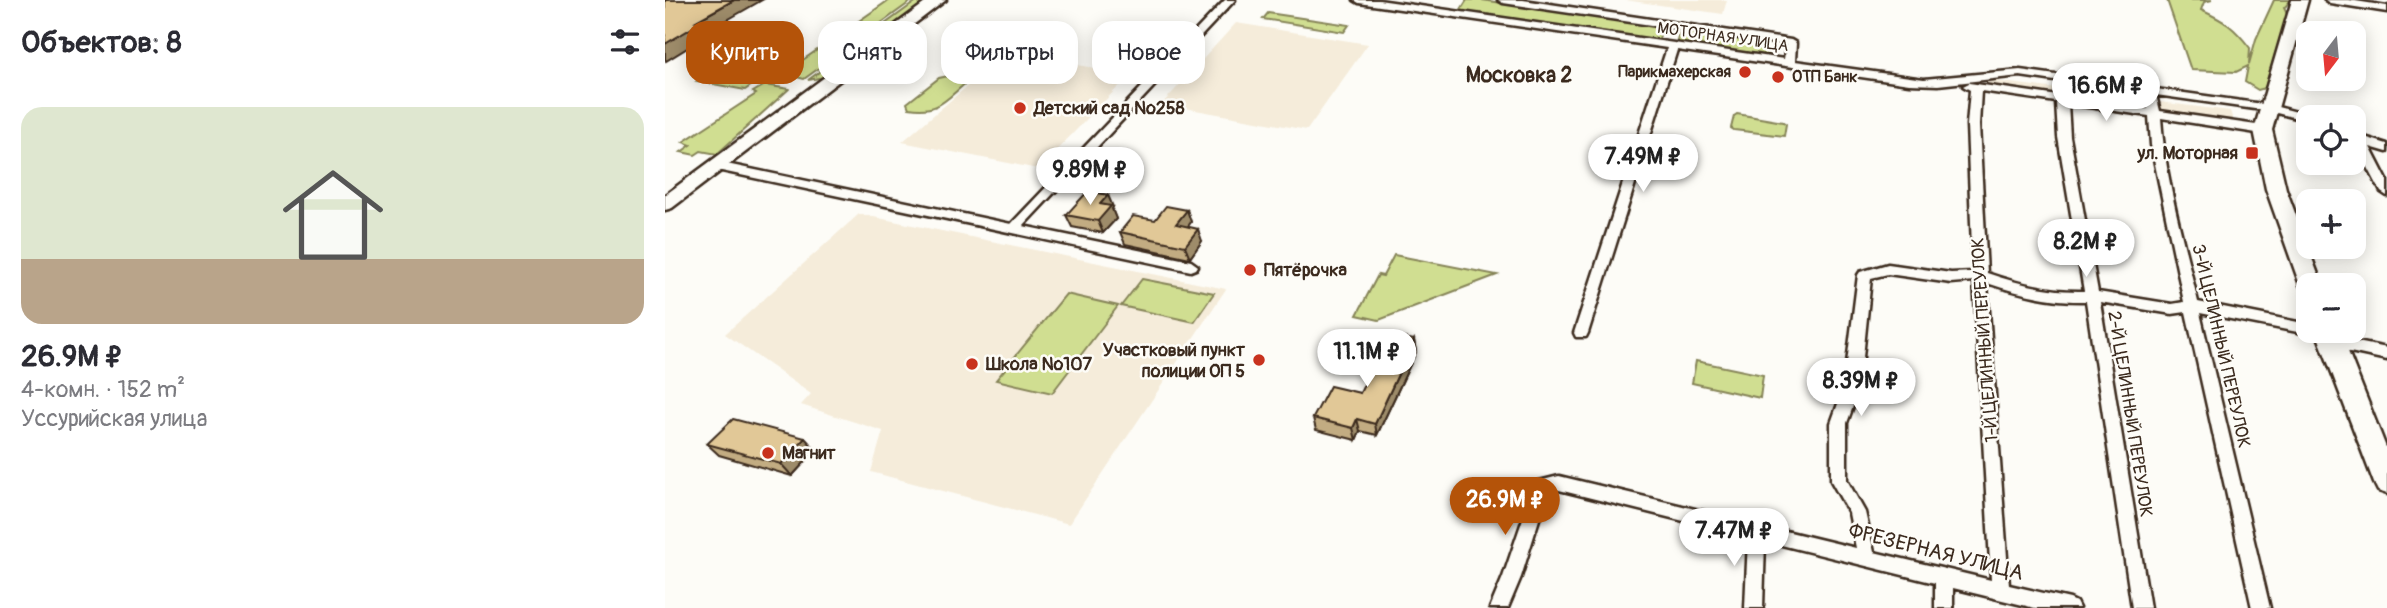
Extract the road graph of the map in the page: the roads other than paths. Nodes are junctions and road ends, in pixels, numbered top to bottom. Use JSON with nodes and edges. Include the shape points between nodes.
{"nodes":[{"id":1,"x":939,"y":0,"type":"edge"},
{"id":2,"x":1230,"y":0,"type":"edge"},
{"id":3,"x":1359,"y":0,"type":"edge"},
{"id":4,"x":1503,"y":0,"type":"edge"},
{"id":5,"x":2300,"y":0,"type":"edge"},
{"id":6,"x":2330,"y":0,"type":"edge"},
{"id":7,"x":2387,"y":9,"type":"edge"},
{"id":8,"x":1674,"y":25,"type":"junction"},
{"id":9,"x":1670,"y":46,"type":"junction"},
{"id":10,"x":1789,"y":63,"type":"junction"},
{"id":11,"x":1958,"y":82,"type":"junction"},
{"id":12,"x":1976,"y":88,"type":"junction"},
{"id":13,"x":2149,"y":92,"type":"junction"},
{"id":14,"x":2062,"y":101,"type":"junction"},
{"id":15,"x":2270,"y":108,"type":"junction"},
{"id":16,"x":2155,"y":113,"type":"junction"},
{"id":17,"x":2296,"y":115,"type":"edge"},
{"id":18,"x":2263,"y":130,"type":"junction"},
{"id":19,"x":2366,"y":142,"type":"edge"},
{"id":20,"x":2387,"y":148,"type":"edge"},
{"id":21,"x":2366,"y":155,"type":"edge"},
{"id":22,"x":717,"y":166,"type":"junction"},
{"id":23,"x":2387,"y":192,"type":"edge"},
{"id":24,"x":665,"y":204,"type":"edge"},
{"id":25,"x":1014,"y":228,"type":"junction"},
{"id":26,"x":1191,"y":266,"type":"dead end"},
{"id":27,"x":2307,"y":273,"type":"edge"},
{"id":28,"x":1980,"y":276,"type":"junction"},
{"id":29,"x":2092,"y":296,"type":"junction"},
{"id":30,"x":2192,"y":306,"type":"junction"},
{"id":31,"x":2296,"y":328,"type":"edge"},
{"id":32,"x":1581,"y":332,"type":"dead end"},
{"id":33,"x":2326,"y":343,"type":"edge"},
{"id":34,"x":2351,"y":343,"type":"edge"},
{"id":35,"x":2387,"y":354,"type":"edge"},
{"id":36,"x":2387,"y":482,"type":"edge"},
{"id":37,"x":1757,"y":531,"type":"junction"},
{"id":38,"x":1867,"y":558,"type":"junction"},
{"id":39,"x":1944,"y":577,"type":"junction"},
{"id":40,"x":2001,"y":591,"type":"junction"},
{"id":41,"x":1499,"y":608,"type":"edge"},
{"id":42,"x":1754,"y":608,"type":"edge"},
{"id":43,"x":1944,"y":608,"type":"edge"},
{"id":44,"x":2070,"y":608,"type":"edge"},
{"id":45,"x":2141,"y":608,"type":"edge"},
{"id":46,"x":2261,"y":608,"type":"edge"}],
"edges":[{"from":1,"to":22,"type":"main road"},
{"from":2,"to":25,"type":"street"},
{"from":3,"to":9,"type":"street","name":"МОТОРНАЯ УЛИЦА"},
{"from":4,"to":8,"type":"street","name":"МОТОРНАЯ УЛИЦА"},
{"from":5,"to":15,"type":"main road"},
{"from":6,"to":7,"type":"street"},
{"from":8,"to":9,"type":"street"},
{"from":8,"to":10,"type":"street","name":"МОТОРНАЯ УЛИЦА","via":[[1791,43]]},
{"from":9,"to":10,"type":"street","name":"МОТОРНАЯ УЛИЦА"},
{"from":9,"to":32,"type":"street"},
{"from":10,"to":11,"type":"street","name":"МОТОРНАЯ УЛИЦА","via":[[1923,83]]},
{"from":11,"to":12,"type":"street","name":"МОТОРНАЯ УЛИЦА"},
{"from":11,"to":13,"type":"street","name":"МОТОРНАЯ УЛИЦА","via":[[2020,73]]},
{"from":12,"to":14,"type":"street","name":"МОТОРНАЯ УЛИЦА"},
{"from":12,"to":28,"type":"street","name":"1-Й ЦЕЛИННЫЙ ПЕРЕУЛОК","via":[[1973,125]]},
{"from":13,"to":15,"type":"street","name":"МОТОРНАЯ УЛИЦА"},
{"from":13,"to":16,"type":"street","name":"3-Й ЦЕЛИННЫЙ ПЕРЕУЛОК"},
{"from":14,"to":16,"type":"street","name":"МОТОРНАЯ УЛИЦА"},
{"from":14,"to":29,"type":"street","name":"2-Й ЦЕЛИННЫЙ ПЕРЕУЛОК"},
{"from":15,"to":17,"type":"street","name":"МОТОРНАЯ УЛИЦА"},
{"from":15,"to":18,"type":"main road"},
{"from":16,"to":18,"type":"street","name":"МОТОРНАЯ УЛИЦА"},
{"from":16,"to":30,"type":"street","name":"3-Й ЦЕЛИННЫЙ ПЕРЕУЛОК","via":[[2157,145]]},
{"from":18,"to":27,"type":"main road","via":[[2275,185]]},
{"from":19,"to":20,"type":"street"},
{"from":21,"to":23,"type":"street"},
{"from":22,"to":24,"type":"main road"},
{"from":22,"to":25,"type":"street"},
{"from":25,"to":26,"type":"street"},
{"from":28,"to":29,"type":"street","via":[[2064,297]]},
{"from":28,"to":38,"type":"street","via":[[1951,278],[1888,269],[1865,275],[1852,387],[1839,423],[1839,481],[1857,512]]},
{"from":28,"to":40,"type":"street","name":"1-Й ЦЕЛИННЫЙ ПЕРЕУЛОК"},
{"from":29,"to":30,"type":"street","via":[[2172,309]]},
{"from":29,"to":45,"type":"street","name":"2-Й ЦЕЛИННЫЙ ПЕРЕУЛОК"},
{"from":30,"to":31,"type":"street"},
{"from":30,"to":46,"type":"street","name":"3-Й ЦЕЛИННЫЙ ПЕРЕУЛОК"},
{"from":33,"to":36,"type":"main road"},
{"from":34,"to":35,"type":"street"},
{"from":37,"to":38,"type":"street","name":"ФРЕЗЕРНАЯ УЛИЦА"},
{"from":37,"to":41,"type":"street","name":"ФРЕЗЕРНАЯ УЛИЦА","via":[[1559,483],[1545,486]]},
{"from":37,"to":42,"type":"street"},
{"from":38,"to":39,"type":"street","name":"ФРЕЗЕРНАЯ УЛИЦА"},
{"from":39,"to":40,"type":"street","name":"ФРЕЗЕРНАЯ УЛИЦА"},
{"from":39,"to":43,"type":"street"},
{"from":40,"to":44,"type":"street","name":"ФРЕЗЕРНАЯ УЛИЦА"}]}
